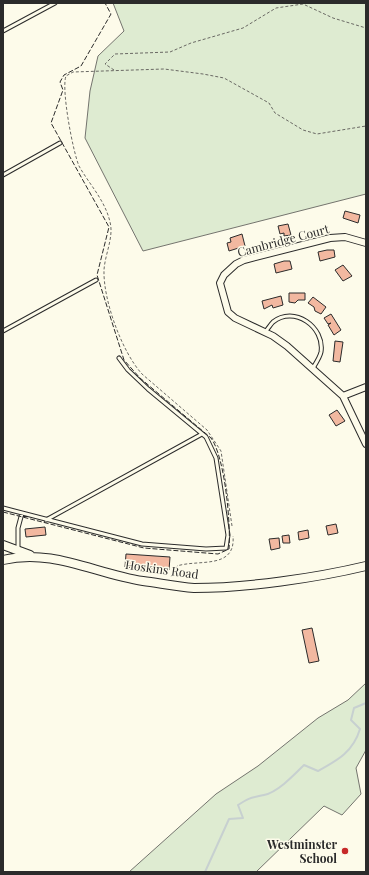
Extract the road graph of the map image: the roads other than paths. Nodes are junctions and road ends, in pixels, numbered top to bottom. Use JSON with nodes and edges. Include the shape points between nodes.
{"nodes":[{"id":1,"x":55,"y":3,"type":"edge"},
{"id":2,"x":3,"y":31,"type":"edge"},
{"id":3,"x":60,"y":144,"type":"dead end"},
{"id":4,"x":3,"y":175,"type":"edge"},
{"id":5,"x":366,"y":243,"type":"edge"},
{"id":6,"x":96,"y":280,"type":"dead end"},
{"id":7,"x":3,"y":331,"type":"edge"},
{"id":8,"x":266,"y":332,"type":"junction"},
{"id":9,"x":120,"y":358,"type":"dead end"},
{"id":10,"x":313,"y":369,"type":"junction"},
{"id":11,"x":366,"y":387,"type":"edge"},
{"id":12,"x":343,"y":396,"type":"junction"},
{"id":13,"x":202,"y":434,"type":"junction"},
{"id":14,"x":366,"y":444,"type":"edge"},
{"id":15,"x":3,"y":508,"type":"edge"},
{"id":16,"x":22,"y":513,"type":"junction"},
{"id":17,"x":46,"y":520,"type":"junction"},
{"id":18,"x":3,"y":545,"type":"edge"},
{"id":19,"x":18,"y":550,"type":"junction"},
{"id":20,"x":31,"y":555,"type":"junction"},
{"id":21,"x":3,"y":560,"type":"edge"},
{"id":22,"x":366,"y":566,"type":"edge"}],
"edges":[{"from":1,"to":2,"type":"lane"},
{"from":3,"to":4,"type":"lane"},
{"from":5,"to":8,"type":"street","name":"Cambridge Court","via":[[345,237],[330,238],[236,264],[224,275],[220,283],[228,312],[235,318]]},
{"from":6,"to":7,"type":"lane"},
{"from":8,"to":10,"type":"street","name":"Cambridge Court"},
{"from":8,"to":10,"type":"lane","via":[[273,322],[284,317],[298,317],[311,325],[322,344],[321,353]]},
{"from":9,"to":13,"type":"lane","via":[[133,375]]},
{"from":10,"to":12,"type":"street","name":"Cambridge Court"},
{"from":11,"to":12,"type":"street"},
{"from":12,"to":14,"type":"street","name":"Cambridge Court"},
{"from":13,"to":17,"type":"lane"},
{"from":13,"to":17,"type":"lane","via":[[216,458],[228,536],[226,548],[142,544]]},
{"from":15,"to":16,"type":"lane"},
{"from":16,"to":17,"type":"lane"},
{"from":16,"to":19,"type":"lane","via":[[18,528]]},
{"from":18,"to":19,"type":"street"},
{"from":19,"to":20,"type":"street"},
{"from":20,"to":21,"type":"street","name":"Hoskins Road"},
{"from":20,"to":22,"type":"street","name":"Hoskins Road","via":[[141,581],[193,588],[250,584]]}]}
